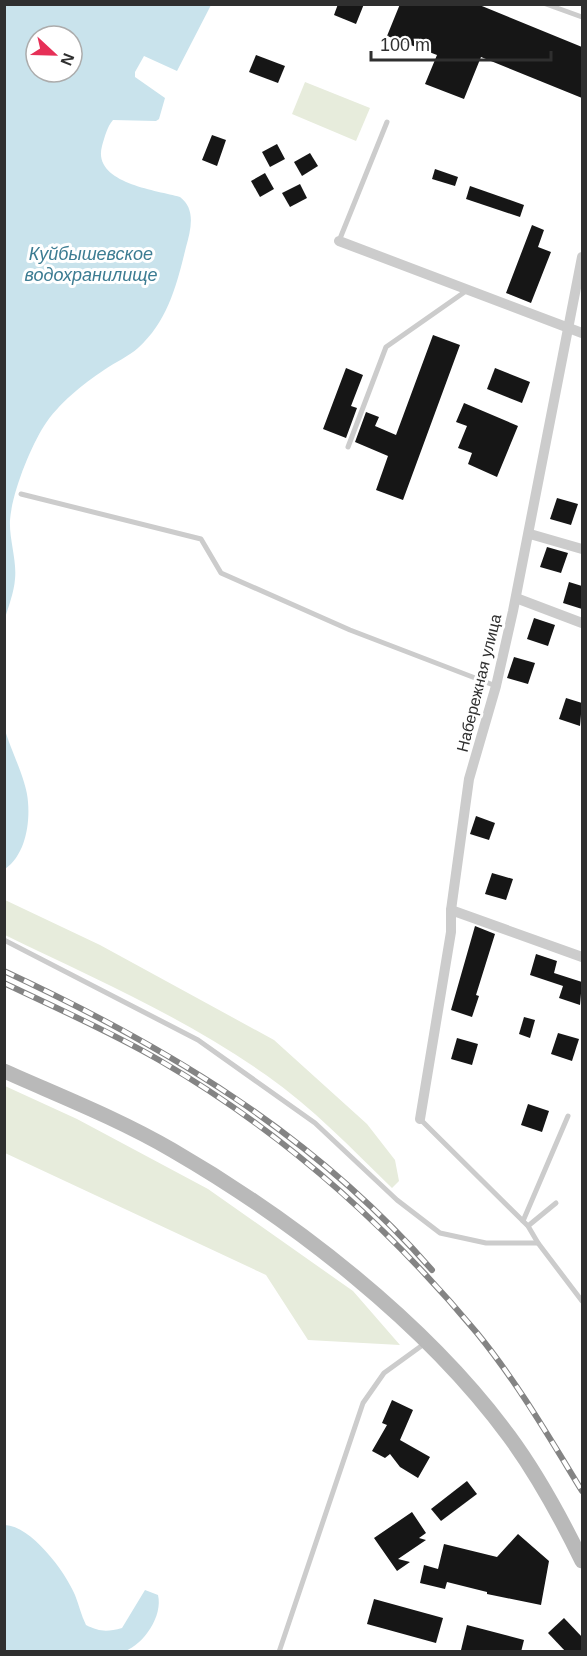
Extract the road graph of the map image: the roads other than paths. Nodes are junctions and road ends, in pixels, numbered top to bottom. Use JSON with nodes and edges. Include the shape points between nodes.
{"nodes":[{"id":1,"x":546,"y":4,"type":"edge"},
{"id":2,"x":582,"y":17,"type":"edge"},
{"id":3,"x":387,"y":122,"type":"dead end"},
{"id":4,"x":339,"y":241,"type":"joint"},
{"id":5,"x":582,"y":257,"type":"edge"},
{"id":6,"x":466,"y":291,"type":"junction"},
{"id":7,"x":568,"y":328,"type":"junction"},
{"id":8,"x":582,"y":333,"type":"edge"},
{"id":9,"x":348,"y":447,"type":"dead end"},
{"id":10,"x":21,"y":494,"type":"dead end"},
{"id":11,"x":530,"y":534,"type":"junction"},
{"id":12,"x":582,"y":549,"type":"edge"},
{"id":13,"x":516,"y":598,"type":"junction"},
{"id":14,"x":582,"y":623,"type":"edge"},
{"id":15,"x":496,"y":686,"type":"junction"},
{"id":16,"x":451,"y":910,"type":"junction"},
{"id":17,"x":4,"y":940,"type":"edge"},
{"id":18,"x":582,"y":957,"type":"edge"},
{"id":19,"x":4,"y":1071,"type":"edge"},
{"id":20,"x":568,"y":1116,"type":"dead end"},
{"id":21,"x":420,"y":1119,"type":"joint"},
{"id":22,"x":556,"y":1203,"type":"dead end"},
{"id":23,"x":523,"y":1221,"type":"junction"},
{"id":24,"x":528,"y":1226,"type":"junction"},
{"id":25,"x":538,"y":1244,"type":"junction"},
{"id":26,"x":582,"y":1301,"type":"edge"},
{"id":27,"x":425,"y":1343,"type":"junction"},
{"id":28,"x":582,"y":1561,"type":"edge"},
{"id":29,"x":279,"y":1652,"type":"edge"}],
"edges":[{"from":1,"to":2,"type":"lane"},
{"from":3,"to":4,"type":"lane"},
{"from":4,"to":6,"type":"street"},
{"from":5,"to":7,"type":"street","name":"Набережная улица"},
{"from":6,"to":7,"type":"street"},
{"from":6,"to":9,"type":"lane","via":[[386,347]]},
{"from":7,"to":8,"type":"street"},
{"from":7,"to":11,"type":"street","name":"Набережная улица"},
{"from":10,"to":15,"type":"lane","via":[[201,539],[221,573],[350,630]]},
{"from":11,"to":12,"type":"street"},
{"from":11,"to":13,"type":"street","name":"Набережная улица"},
{"from":13,"to":14,"type":"street"},
{"from":13,"to":15,"type":"street","name":"Набережная улица"},
{"from":15,"to":16,"type":"street","name":"Набережная улица","via":[[469,779]]},
{"from":16,"to":18,"type":"street"},
{"from":16,"to":21,"type":"street","name":"Набережная улица","via":[[451,932]]},
{"from":17,"to":25,"type":"lane","via":[[198,1040],[315,1123],[397,1200],[440,1233],[486,1243]]},
{"from":19,"to":27,"type":"main road","via":[[172,1150],[314,1245],[377,1295]]},
{"from":20,"to":23,"type":"lane"},
{"from":21,"to":23,"type":"lane"},
{"from":22,"to":24,"type":"lane"},
{"from":23,"to":24,"type":"lane"},
{"from":24,"to":25,"type":"lane"},
{"from":25,"to":26,"type":"lane"},
{"from":27,"to":28,"type":"main road","via":[[509,1436],[561,1518]]},
{"from":27,"to":29,"type":"lane","via":[[384,1373],[363,1403]]}]}
